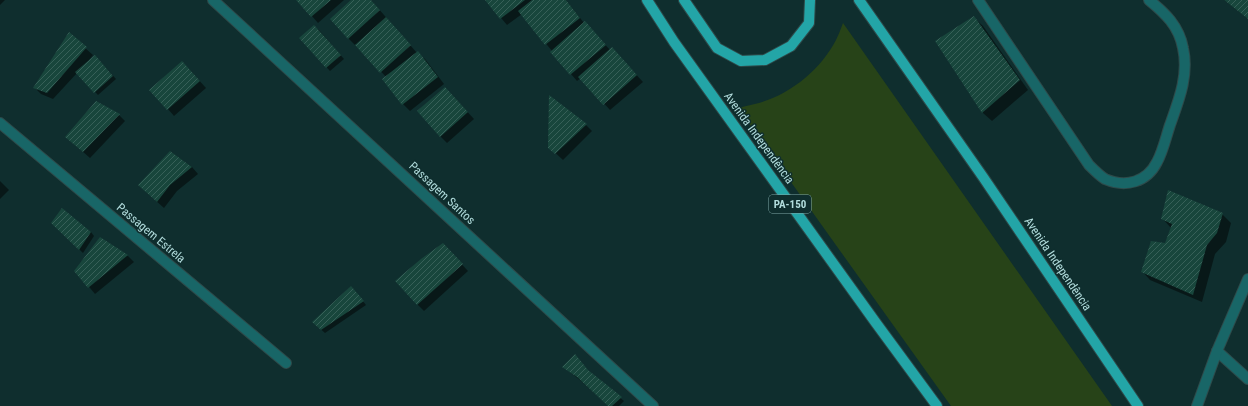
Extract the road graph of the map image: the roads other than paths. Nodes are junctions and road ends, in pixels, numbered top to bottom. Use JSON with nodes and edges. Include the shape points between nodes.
{"nodes":[{"id":1,"x":213,"y":0,"type":"edge"},
{"id":2,"x":647,"y":0,"type":"edge"},
{"id":3,"x":684,"y":0,"type":"edge"},
{"id":4,"x":810,"y":0,"type":"edge"},
{"id":5,"x":859,"y":0,"type":"edge"},
{"id":6,"x":978,"y":0,"type":"edge"},
{"id":7,"x":1149,"y":0,"type":"edge"},
{"id":8,"x":0,"y":123,"type":"edge"},
{"id":9,"x":1248,"y":279,"type":"edge"},
{"id":10,"x":1217,"y":351,"type":"junction"},
{"id":11,"x":286,"y":363,"type":"dead end"},
{"id":12,"x":1248,"y":379,"type":"edge"},
{"id":13,"x":653,"y":406,"type":"edge"},
{"id":14,"x":937,"y":406,"type":"edge"},
{"id":15,"x":1138,"y":406,"type":"edge"},
{"id":16,"x":1197,"y":406,"type":"edge"}],
"edges":[{"from":1,"to":13,"type":"street","name":"Passagem Santos"},
{"from":2,"to":14,"type":"main road","name":"Avenida Independência","number":"PA-150","via":[[674,42]]},
{"from":3,"to":4,"type":"main road","via":[[717,48],[741,61],[765,60],[791,46],[809,23]]},
{"from":5,"to":15,"type":"main road","name":"Avenida Independência"},
{"from":6,"to":7,"type":"street","via":[[1089,165],[1104,179],[1120,183],[1138,182],[1150,173],[1158,161],[1183,84],[1183,47],[1177,30],[1165,14]]},
{"from":8,"to":11,"type":"street","name":"Passagem Estrela"},
{"from":9,"to":10,"type":"street"},
{"from":10,"to":12,"type":"street"},
{"from":10,"to":16,"type":"street"}]}
